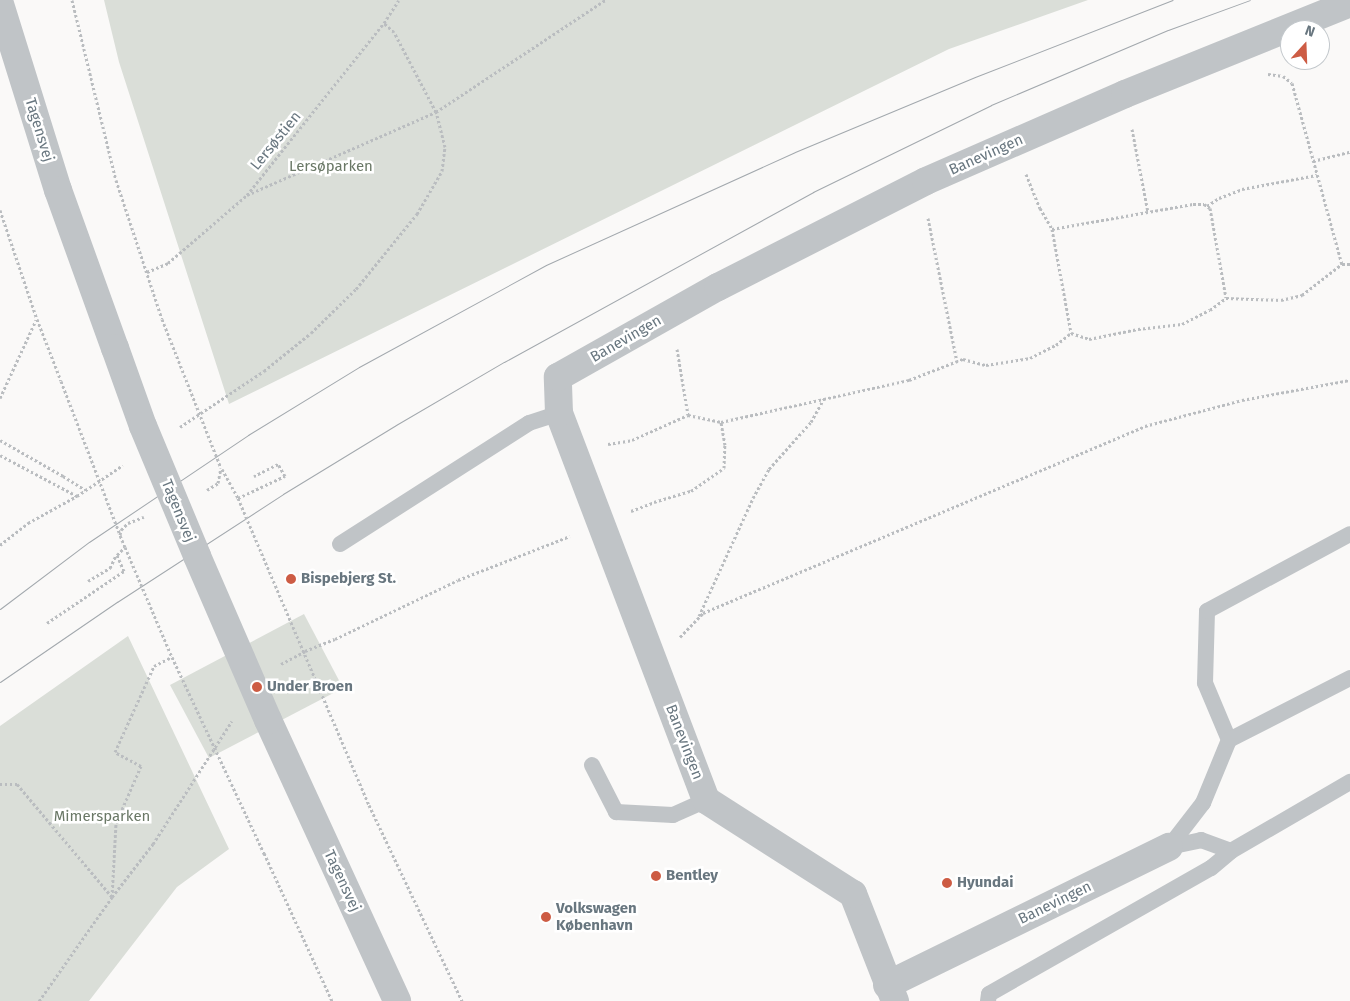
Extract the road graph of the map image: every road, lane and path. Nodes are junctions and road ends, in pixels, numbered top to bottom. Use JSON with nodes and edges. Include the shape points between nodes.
{"nodes":[{"id":1,"x":72,"y":0,"type":"edge"},
{"id":2,"x":398,"y":0,"type":"edge"},
{"id":3,"x":605,"y":0,"type":"edge"},
{"id":4,"x":1350,"y":3,"type":"edge"},
{"id":5,"x":0,"y":4,"type":"edge"},
{"id":6,"x":384,"y":23,"type":"junction"},
{"id":7,"x":1236,"y":49,"type":"junction"},
{"id":8,"x":1125,"y":94,"type":"junction"},
{"id":9,"x":436,"y":112,"type":"junction"},
{"id":10,"x":1017,"y":141,"type":"junction"},
{"id":11,"x":1350,"y":152,"type":"edge"},
{"id":12,"x":1313,"y":161,"type":"junction"},
{"id":13,"x":1317,"y":175,"type":"junction"},
{"id":14,"x":914,"y":187,"type":"junction"},
{"id":15,"x":247,"y":194,"type":"junction"},
{"id":16,"x":1207,"y":206,"type":"junction"},
{"id":17,"x":0,"y":210,"type":"edge"},
{"id":18,"x":1148,"y":212,"type":"junction"},
{"id":19,"x":1052,"y":229,"type":"junction"},
{"id":20,"x":1342,"y":264,"type":"junction"},
{"id":21,"x":1350,"y":264,"type":"edge"},
{"id":22,"x":147,"y":272,"type":"junction"},
{"id":23,"x":1226,"y":298,"type":"junction"},
{"id":24,"x":668,"y":315,"type":"junction"},
{"id":25,"x":37,"y":319,"type":"junction"},
{"id":26,"x":1071,"y":333,"type":"junction"},
{"id":27,"x":957,"y":362,"type":"junction"},
{"id":28,"x":1350,"y":380,"type":"edge"},
{"id":29,"x":0,"y":398,"type":"edge"},
{"id":30,"x":824,"y":399,"type":"junction"},
{"id":31,"x":560,"y":412,"type":"junction"},
{"id":32,"x":688,"y":415,"type":"junction"},
{"id":33,"x":721,"y":422,"type":"junction"},
{"id":34,"x":174,"y":431,"type":"dead end"},
{"id":35,"x":0,"y":440,"type":"edge"},
{"id":36,"x":574,"y":450,"type":"junction"},
{"id":37,"x":0,"y":455,"type":"edge"},
{"id":38,"x":126,"y":463,"type":"dead end"},
{"id":39,"x":254,"y":476,"type":"dead end"},
{"id":40,"x":85,"y":490,"type":"junction"},
{"id":41,"x":77,"y":496,"type":"junction"},
{"id":42,"x":238,"y":498,"type":"junction"},
{"id":43,"x":601,"y":524,"type":"junction"},
{"id":44,"x":1350,"y":534,"type":"edge"},
{"id":45,"x":340,"y":544,"type":"dead end"},
{"id":46,"x":0,"y":546,"type":"edge"},
{"id":47,"x":125,"y":547,"type":"junction"},
{"id":48,"x":116,"y":555,"type":"junction"},
{"id":49,"x":88,"y":581,"type":"dead end"},
{"id":50,"x":698,"y":619,"type":"junction"},
{"id":51,"x":47,"y":623,"type":"dead end"},
{"id":52,"x":172,"y":656,"type":"junction"},
{"id":53,"x":274,"y":669,"type":"dead end"},
{"id":54,"x":658,"y":674,"type":"junction"},
{"id":55,"x":1350,"y":678,"type":"edge"},
{"id":56,"x":234,"y":718,"type":"dead end"},
{"id":57,"x":1229,"y":740,"type":"junction"},
{"id":58,"x":592,"y":765,"type":"dead end"},
{"id":59,"x":1350,"y":782,"type":"edge"},
{"id":60,"x":0,"y":784,"type":"edge"},
{"id":61,"x":706,"y":800,"type":"junction"},
{"id":62,"x":1169,"y":847,"type":"junction"},
{"id":63,"x":1231,"y":851,"type":"junction"},
{"id":64,"x":112,"y":897,"type":"junction"},
{"id":65,"x":891,"y":993,"type":"edge"},
{"id":66,"x":40,"y":1001,"type":"edge"},
{"id":67,"x":332,"y":1001,"type":"edge"},
{"id":68,"x":398,"y":1001,"type":"edge"},
{"id":69,"x":462,"y":1001,"type":"edge"},
{"id":70,"x":988,"y":1001,"type":"edge"}],
"edges":[{"from":1,"to":22,"type":"path","via":[[116,180]]},
{"from":2,"to":6,"type":"path","name":"Lersøstien"},
{"from":3,"to":9,"type":"path"},
{"from":4,"to":7,"type":"street","name":"Banevingen"},
{"from":5,"to":68,"type":"street","name":"Tagensvej","bridge":true,"via":[[58,190],[143,426],[223,620]]},
{"from":6,"to":9,"type":"path","via":[[394,32]]},
{"from":6,"to":15,"type":"path","name":"Lersøstien"},
{"from":7,"to":8,"type":"street","name":"Banevingen"},
{"from":7,"to":12,"type":"path","via":[[1247,69],[1283,76],[1292,83]]},
{"from":8,"to":10,"type":"street","name":"Banevingen"},
{"from":8,"to":18,"type":"path"},
{"from":9,"to":15,"type":"path"},
{"from":9,"to":34,"type":"path","via":[[445,147],[442,171],[417,214],[362,281],[311,333],[264,371]]},
{"from":10,"to":14,"type":"street","name":"Banevingen"},
{"from":10,"to":19,"type":"path","via":[[1026,176]]},
{"from":11,"to":12,"type":"path"},
{"from":12,"to":13,"type":"path"},
{"from":13,"to":16,"type":"path","via":[[1242,189]]},
{"from":13,"to":20,"type":"path"},
{"from":14,"to":24,"type":"street","name":"Banevingen"},
{"from":14,"to":27,"type":"path","via":[[928,218]]},
{"from":15,"to":22,"type":"path","name":"Lersøstien","via":[[168,263]]},
{"from":16,"to":18,"type":"path","via":[[1193,204]]},
{"from":16,"to":23,"type":"path","via":[[1210,208]]},
{"from":17,"to":25,"type":"path"},
{"from":18,"to":19,"type":"path"},
{"from":19,"to":26,"type":"path"},
{"from":20,"to":21,"type":"path"},
{"from":20,"to":23,"type":"path","via":[[1302,295],[1281,300]]},
{"from":22,"to":42,"type":"path","bridge":true,"via":[[162,319],[221,468]]},
{"from":23,"to":26,"type":"path","via":[[1182,324],[1089,339]]},
{"from":24,"to":31,"type":"street","name":"Banevingen","via":[[558,377]]},
{"from":24,"to":32,"type":"path"},
{"from":25,"to":29,"type":"path"},
{"from":25,"to":47,"type":"path","bridge":true},
{"from":26,"to":27,"type":"path","via":[[1030,358],[986,365],[963,360]]},
{"from":27,"to":30,"type":"path","via":[[908,380]]},
{"from":28,"to":50,"type":"path","via":[[1242,400],[1145,426],[703,613]]},
{"from":30,"to":33,"type":"path"},
{"from":30,"to":50,"type":"path","via":[[811,422],[769,469]]},
{"from":31,"to":36,"type":"street","name":"Banevingen"},
{"from":31,"to":45,"type":"lane","via":[[529,423]]},
{"from":32,"to":33,"type":"path"},
{"from":32,"to":36,"type":"path","via":[[632,440]]},
{"from":33,"to":43,"type":"path","via":[[724,468],[692,491],[654,502]]},
{"from":35,"to":40,"type":"path"},
{"from":36,"to":43,"type":"street","name":"Banevingen"},
{"from":37,"to":41,"type":"path"},
{"from":38,"to":40,"type":"path"},
{"from":39,"to":42,"type":"path","via":[[278,464],[285,476]]},
{"from":40,"to":41,"type":"path"},
{"from":41,"to":46,"type":"path","via":[[28,523]]},
{"from":42,"to":69,"type":"path","bridge":true,"via":[[369,804]]},
{"from":43,"to":53,"type":"path","via":[[458,580],[305,651]]},
{"from":43,"to":54,"type":"street","name":"Banevingen"},
{"from":44,"to":57,"type":"lane","via":[[1207,611],[1205,683]]},
{"from":47,"to":48,"type":"path"},
{"from":47,"to":52,"type":"path","bridge":true},
{"from":48,"to":49,"type":"path","via":[[110,568]]},
{"from":48,"to":51,"type":"path","via":[[124,571]]},
{"from":50,"to":54,"type":"path","via":[[682,635]]},
{"from":52,"to":64,"type":"path","via":[[154,666],[115,752],[141,766],[116,824]]},
{"from":52,"to":67,"type":"path","bridge":true},
{"from":54,"to":61,"type":"street","name":"Banevingen"},
{"from":55,"to":57,"type":"lane"},
{"from":56,"to":64,"type":"path","via":[[153,844]]},
{"from":57,"to":62,"type":"lane","via":[[1203,803]]},
{"from":58,"to":61,"type":"lane","via":[[616,812],[672,815]]},
{"from":59,"to":63,"type":"lane"},
{"from":60,"to":64,"type":"path","via":[[18,784]]},
{"from":61,"to":65,"type":"street","name":"Banevingen","via":[[853,894]]},
{"from":62,"to":63,"type":"lane","via":[[1201,840]]},
{"from":62,"to":65,"type":"street","name":"Banevingen"},
{"from":63,"to":70,"type":"lane","via":[[1211,868],[989,994]]},
{"from":64,"to":66,"type":"path"}]}
